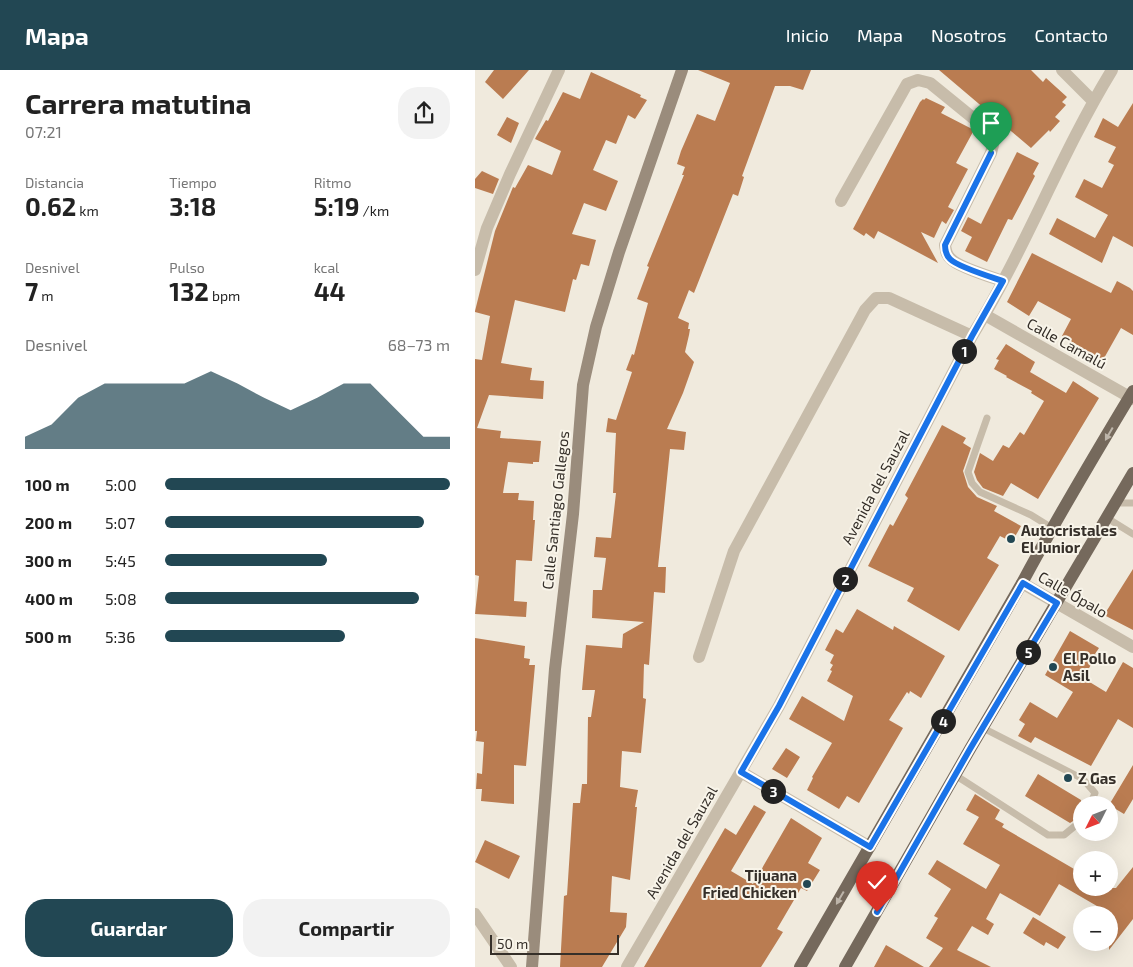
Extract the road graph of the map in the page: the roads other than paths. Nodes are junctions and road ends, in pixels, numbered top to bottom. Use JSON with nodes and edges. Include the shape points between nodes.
{"nodes":[{"id":1,"x":559,"y":70,"type":"edge"},
{"id":2,"x":682,"y":70,"type":"edge"},
{"id":3,"x":1062,"y":70,"type":"edge"},
{"id":4,"x":1113,"y":70,"type":"edge"},
{"id":5,"x":1093,"y":102,"type":"junction"},
{"id":6,"x":841,"y":201,"type":"dead end"},
{"id":7,"x":475,"y":270,"type":"edge"},
{"id":8,"x":1003,"y":281,"type":"junction"},
{"id":9,"x":985,"y":315,"type":"junction"},
{"id":10,"x":972,"y":336,"type":"junction"},
{"id":11,"x":1132,"y":396,"type":"edge"},
{"id":12,"x":987,"y":418,"type":"dead end"},
{"id":13,"x":1133,"y":473,"type":"edge"},
{"id":14,"x":1115,"y":503,"type":"junction"},
{"id":15,"x":1133,"y":503,"type":"edge"},
{"id":16,"x":1107,"y":518,"type":"junction"},
{"id":17,"x":1052,"y":528,"type":"junction"},
{"id":18,"x":1133,"y":534,"type":"edge"},
{"id":19,"x":1023,"y":583,"type":"junction"},
{"id":20,"x":1057,"y":603,"type":"junction"},
{"id":21,"x":1133,"y":647,"type":"edge"},
{"id":22,"x":699,"y":657,"type":"dead end"},
{"id":23,"x":983,"y":728,"type":"junction"},
{"id":24,"x":741,"y":772,"type":"junction"},
{"id":25,"x":955,"y":775,"type":"junction"},
{"id":26,"x":1094,"y":796,"type":"edge"},
{"id":27,"x":1073,"y":828,"type":"edge"},
{"id":28,"x":870,"y":847,"type":"junction"},
{"id":29,"x":475,"y":914,"type":"edge"},
{"id":30,"x":511,"y":967,"type":"edge"},
{"id":31,"x":532,"y":967,"type":"edge"},
{"id":32,"x":627,"y":967,"type":"edge"},
{"id":33,"x":800,"y":967,"type":"edge"},
{"id":34,"x":845,"y":967,"type":"edge"}],
"edges":[{"from":1,"to":7,"type":"street","via":[[487,228]]},
{"from":2,"to":31,"type":"street","name":"Calle Santiago Gallegos","via":[[619,252],[596,327],[583,385],[573,514],[555,669]]},
{"from":3,"to":5,"type":"street"},
{"from":4,"to":5,"type":"street","name":"Avenida del Sauzal"},
{"from":5,"to":8,"type":"street","name":"Avenida del Sauzal"},
{"from":6,"to":8,"type":"street","via":[[907,84],[918,80],[931,83],[989,132],[993,145],[945,245],[946,253],[952,261]]},
{"from":8,"to":9,"type":"street","name":"Avenida del Sauzal"},
{"from":9,"to":10,"type":"street","name":"Avenida del Sauzal"},
{"from":9,"to":11,"type":"street","name":"Calle Camalú"},
{"from":10,"to":22,"type":"street","via":[[889,298],[876,298],[865,310],[734,552]]},
{"from":10,"to":24,"type":"street","name":"Avenida del Sauzal","via":[[779,706]]},
{"from":11,"to":17,"type":"main road","one_way":true},
{"from":12,"to":17,"type":"lane","via":[[968,472],[972,484],[980,492]]},
{"from":13,"to":14,"type":"main road"},
{"from":14,"to":15,"type":"lane"},
{"from":14,"to":16,"type":"main road"},
{"from":16,"to":18,"type":"lane"},
{"from":16,"to":20,"type":"main road"},
{"from":17,"to":19,"type":"main road"},
{"from":19,"to":20,"type":"street","name":"Calle Ópalo"},
{"from":19,"to":28,"type":"main road"},
{"from":20,"to":21,"type":"street","name":"Calle Ópalo"},
{"from":20,"to":23,"type":"main road"},
{"from":23,"to":25,"type":"main road"},
{"from":23,"to":26,"type":"lane","via":[[1083,780]]},
{"from":24,"to":28,"type":"street"},
{"from":24,"to":32,"type":"street","name":"Avenida del Sauzal"},
{"from":25,"to":27,"type":"lane","via":[[1048,835],[1064,835]]},
{"from":25,"to":34,"type":"main road"},
{"from":28,"to":33,"type":"main road","one_way":true},
{"from":29,"to":30,"type":"street"}]}
